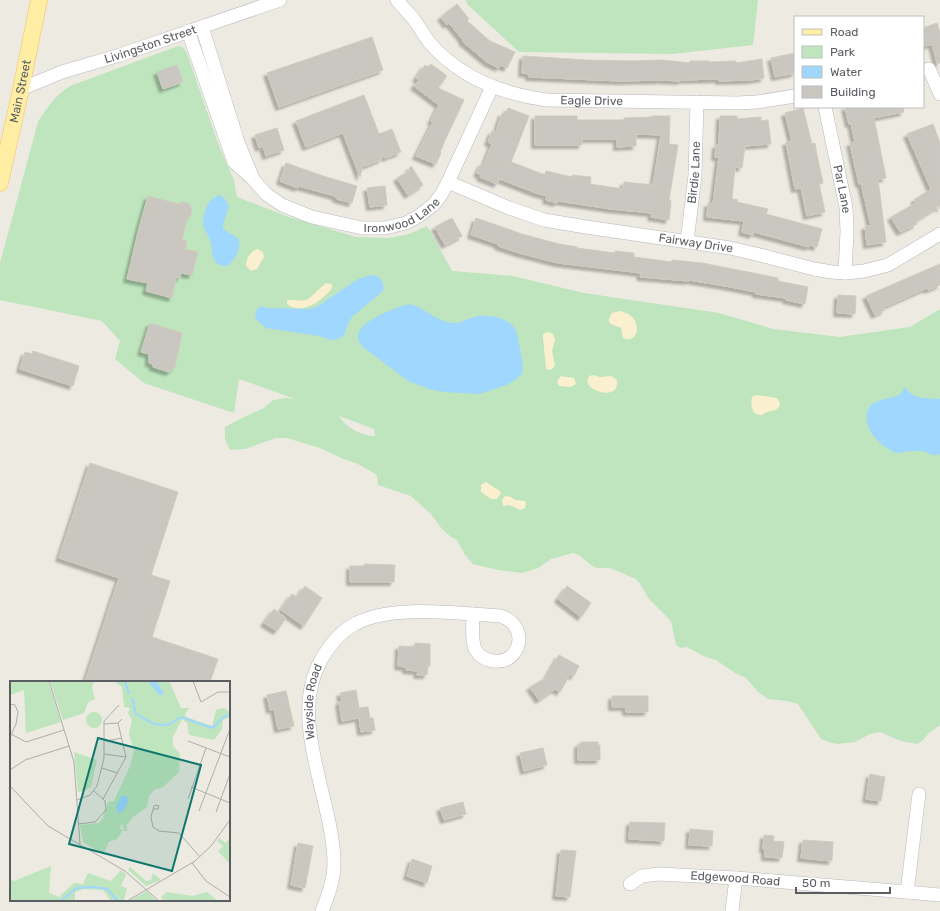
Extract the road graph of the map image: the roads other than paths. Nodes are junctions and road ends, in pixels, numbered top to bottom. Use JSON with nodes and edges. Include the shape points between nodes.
{"nodes":[{"id":1,"x":39,"y":0,"type":"edge"},
{"id":2,"x":280,"y":0,"type":"edge"},
{"id":3,"x":397,"y":0,"type":"edge"},
{"id":4,"x":410,"y":0,"type":"edge"},
{"id":5,"x":416,"y":22,"type":"junction"},
{"id":6,"x":202,"y":27,"type":"junction"},
{"id":7,"x":188,"y":31,"type":"junction"},
{"id":8,"x":931,"y":68,"type":"edge"},
{"id":9,"x":492,"y":87,"type":"junction"},
{"id":10,"x":21,"y":89,"type":"junction"},
{"id":11,"x":940,"y":94,"type":"edge"},
{"id":12,"x":794,"y":96,"type":"edge"},
{"id":13,"x":697,"y":102,"type":"junction"},
{"id":14,"x":825,"y":108,"type":"edge"},
{"id":15,"x":253,"y":179,"type":"junction"},
{"id":16,"x":448,"y":182,"type":"junction"},
{"id":17,"x":0,"y":183,"type":"edge"},
{"id":18,"x":940,"y":234,"type":"edge"},
{"id":19,"x":687,"y":242,"type":"junction"},
{"id":20,"x":845,"y":273,"type":"junction"},
{"id":21,"x":473,"y":614,"type":"dead end"},
{"id":22,"x":919,"y":794,"type":"dead end"},
{"id":23,"x":736,"y":878,"type":"junction"},
{"id":24,"x":630,"y":884,"type":"dead end"},
{"id":25,"x":907,"y":892,"type":"junction"},
{"id":26,"x":940,"y":895,"type":"edge"},
{"id":27,"x":322,"y":911,"type":"edge"},
{"id":28,"x":732,"y":911,"type":"edge"}],
"edges":[{"from":1,"to":10,"type":"main road","name":"Main Street"},
{"from":2,"to":6,"type":"street","name":"Livingston Street"},
{"from":3,"to":5,"type":"street","name":"Eagle Drive"},
{"from":4,"to":5,"type":"street","name":"Eagle Drive"},
{"from":5,"to":9,"type":"street","name":"Eagle Drive","via":[[428,41],[447,60],[462,72]]},
{"from":6,"to":7,"type":"street","name":"Livingston Street"},
{"from":6,"to":15,"type":"street","name":"Ironwood Lane","via":[[238,142]]},
{"from":7,"to":10,"type":"street","name":"Livingston Street","via":[[62,72]]},
{"from":7,"to":15,"type":"street","name":"Ironwood Lane","via":[[234,162]]},
{"from":8,"to":11,"type":"street"},
{"from":9,"to":13,"type":"street","name":"Eagle Drive","via":[[547,100]]},
{"from":9,"to":16,"type":"street","name":"Ironwood Lane"},
{"from":10,"to":17,"type":"main road","name":"Main Street"},
{"from":12,"to":13,"type":"street","name":"Eagle Drive","via":[[750,102]]},
{"from":13,"to":19,"type":"street","name":"Birdie Lane","via":[[695,175]]},
{"from":14,"to":20,"type":"street","name":"Par Lane","via":[[846,208]]},
{"from":15,"to":16,"type":"street","name":"Ironwood Lane","via":[[266,194],[282,205],[312,216],[362,228],[385,228],[406,223],[434,204]]},
{"from":16,"to":19,"type":"street","name":"Fairway Drive","via":[[544,220]]},
{"from":18,"to":20,"type":"street","name":"Fairway Drive","via":[[888,265]]},
{"from":19,"to":20,"type":"street","name":"Fairway Drive","via":[[730,248],[814,269]]},
{"from":21,"to":27,"type":"street","name":"Wayside Road","via":[[404,612],[373,616],[356,623],[339,637],[316,670],[310,693],[309,728],[332,834],[334,865],[332,881]]},
{"from":22,"to":25,"type":"street"},
{"from":23,"to":24,"type":"street","name":"Edgewood Road","via":[[659,874],[642,876]]},
{"from":23,"to":25,"type":"street","name":"Edgewood Road"},
{"from":23,"to":28,"type":"street"},
{"from":25,"to":26,"type":"street","name":"Edgewood Road"}]}
